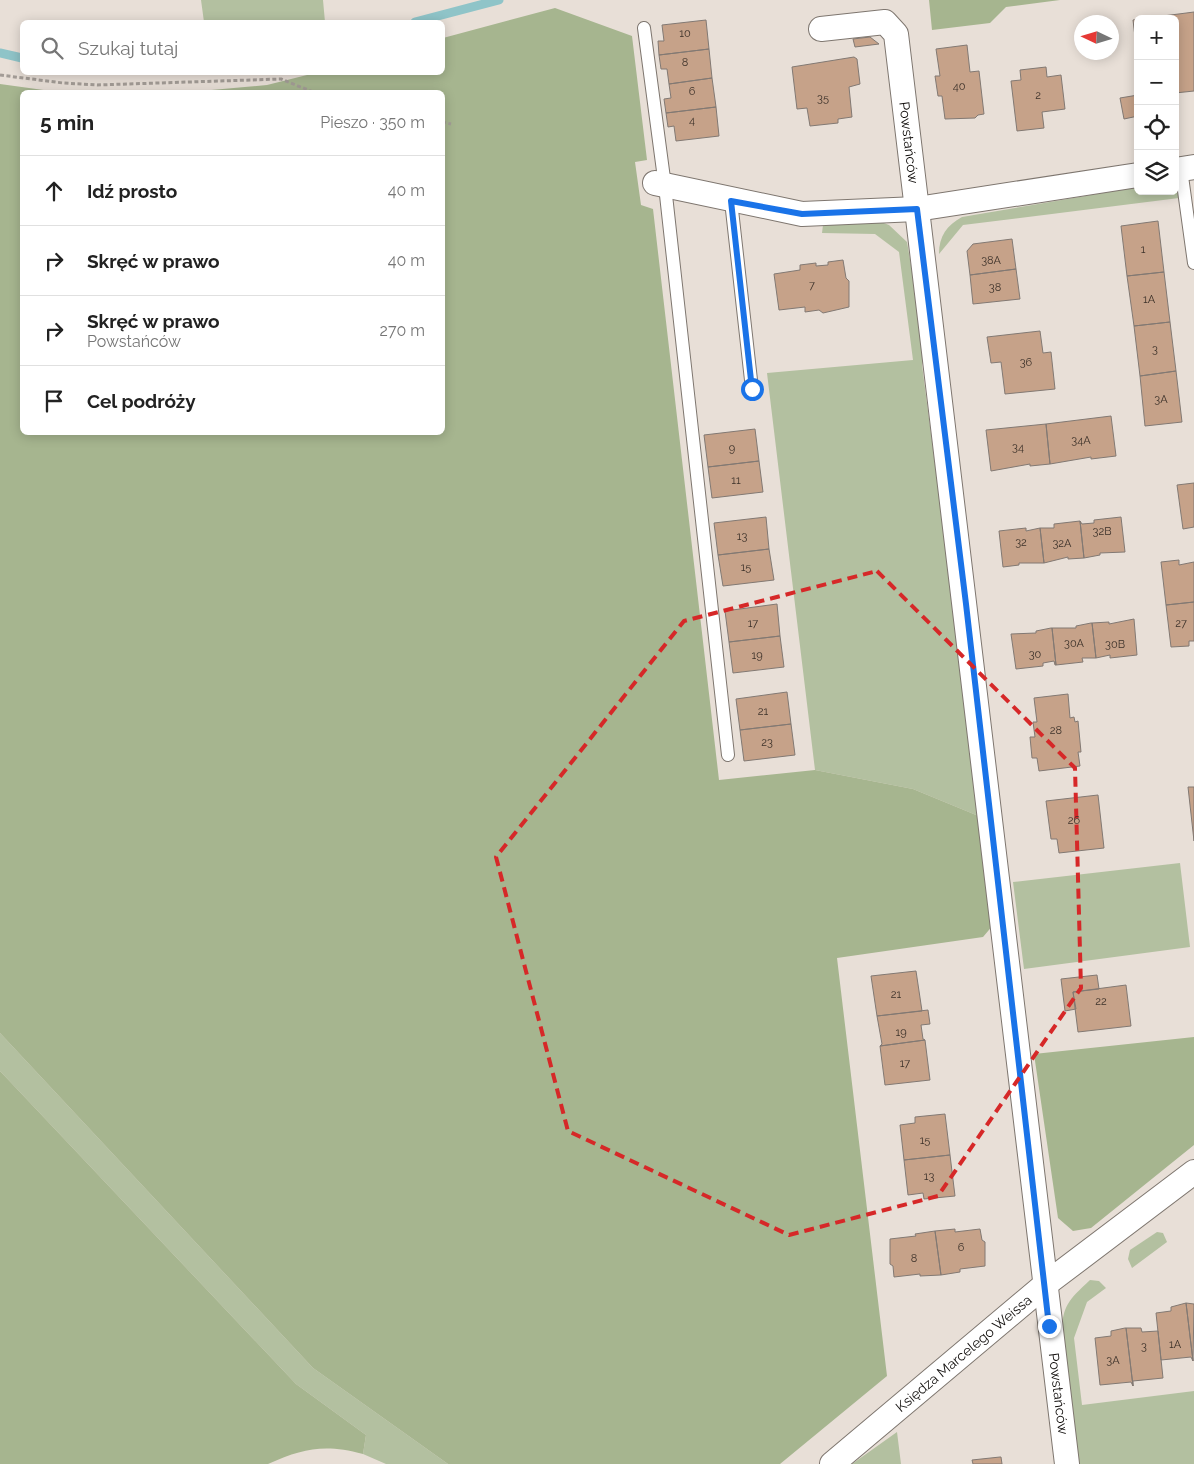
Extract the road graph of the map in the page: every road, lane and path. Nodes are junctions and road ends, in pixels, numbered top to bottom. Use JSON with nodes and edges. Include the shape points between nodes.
{"nodes":[{"id":1,"x":644,"y":28,"type":"dead end"},
{"id":2,"x":821,"y":29,"type":"dead end"},
{"id":3,"x":0,"y":75,"type":"edge"},
{"id":4,"x":308,"y":90,"type":"edge"},
{"id":5,"x":445,"y":123,"type":"edge"},
{"id":6,"x":452,"y":124,"type":"dead end"},
{"id":7,"x":1184,"y":168,"type":"edge"},
{"id":8,"x":1134,"y":176,"type":"edge"},
{"id":9,"x":660,"y":184,"type":"junction"},
{"id":10,"x":731,"y":201,"type":"junction"},
{"id":11,"x":917,"y":209,"type":"junction"},
{"id":12,"x":1194,"y":264,"type":"edge"},
{"id":13,"x":752,"y":389,"type":"dead end"},
{"id":14,"x":728,"y":755,"type":"dead end"},
{"id":15,"x":1194,"y":1172,"type":"edge"},
{"id":16,"x":1046,"y":1284,"type":"junction"},
{"id":17,"x":832,"y":1464,"type":"edge"},
{"id":18,"x":1067,"y":1464,"type":"edge"}],
"edges":[{"from":1,"to":9,"type":"lane"},
{"from":2,"to":11,"type":"street","name":"Powstańców","via":[[885,22],[896,34]]},
{"from":3,"to":4,"type":"path","via":[[97,85],[281,78]]},
{"from":5,"to":6,"type":"path"},
{"from":7,"to":12,"type":"lane"},
{"from":8,"to":11,"type":"street"},
{"from":9,"to":10,"type":"street"},
{"from":9,"to":14,"type":"lane"},
{"from":10,"to":11,"type":"street","via":[[802,214]]},
{"from":10,"to":13,"type":"lane"},
{"from":11,"to":16,"type":"street","name":"Powstańców"},
{"from":15,"to":16,"type":"street","name":"Księdza Marcelego Weissa"},
{"from":16,"to":17,"type":"street","name":"Księdza Marcelego Weissa"},
{"from":16,"to":18,"type":"street","name":"Powstańców"}]}
